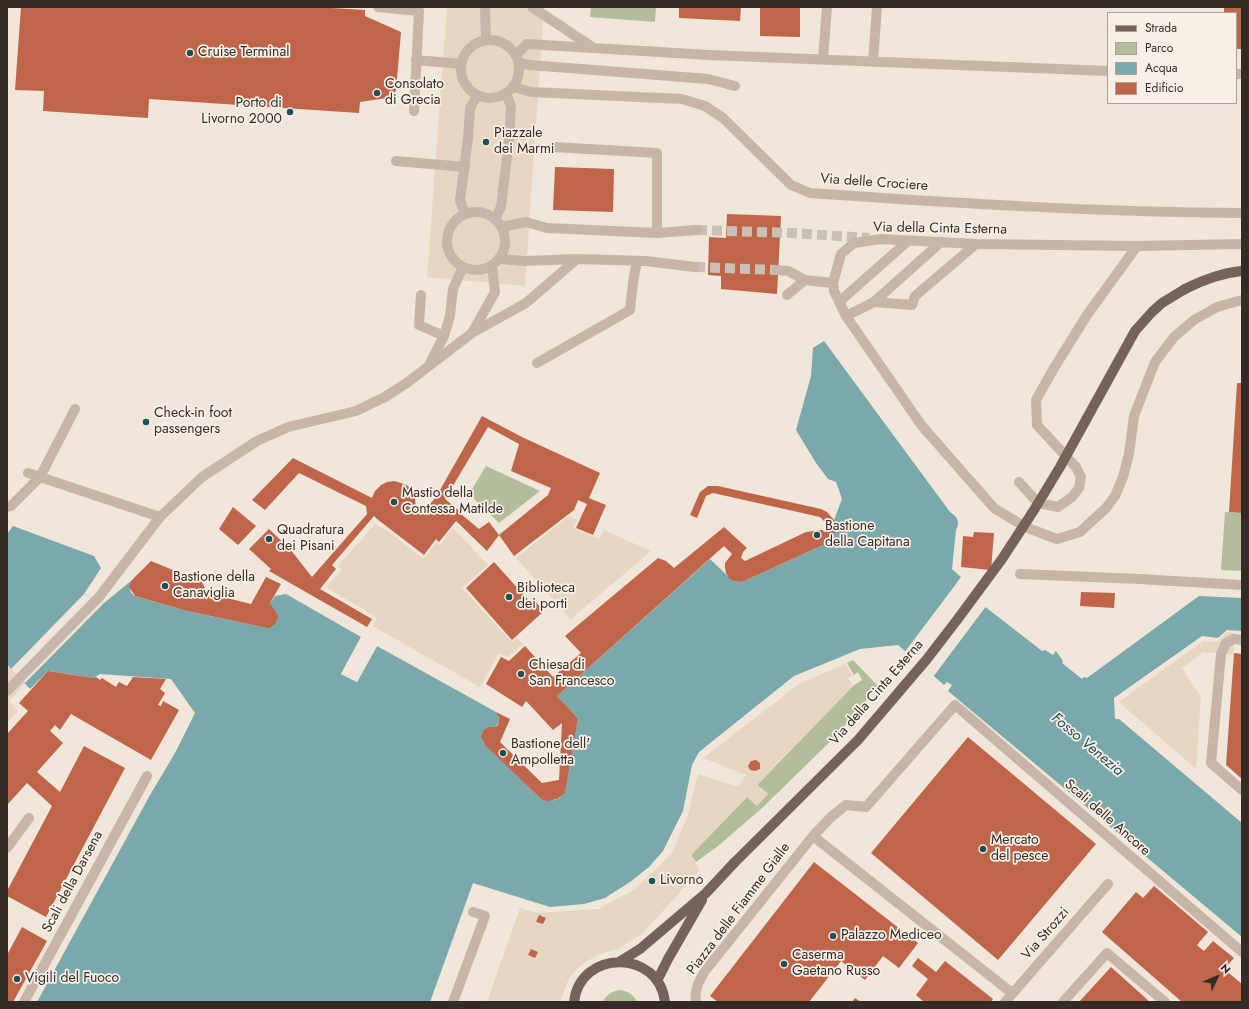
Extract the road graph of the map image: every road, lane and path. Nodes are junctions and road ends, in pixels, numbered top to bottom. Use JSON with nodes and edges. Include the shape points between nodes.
{"nodes":[{"id":1,"x":378,"y":7,"type":"edge"},
{"id":2,"x":486,"y":7,"type":"edge"},
{"id":3,"x":532,"y":7,"type":"edge"},
{"id":4,"x":827,"y":7,"type":"edge"},
{"id":5,"x":877,"y":7,"type":"edge"},
{"id":6,"x":486,"y":40,"type":"junction"},
{"id":7,"x":592,"y":47,"type":"junction"},
{"id":8,"x":517,"y":59,"type":"junction"},
{"id":9,"x":416,"y":60,"type":"junction"},
{"id":10,"x":823,"y":60,"type":"junction"},
{"id":11,"x":873,"y":62,"type":"junction"},
{"id":12,"x":462,"y":64,"type":"junction"},
{"id":13,"x":1107,"y":71,"type":"edge"},
{"id":14,"x":735,"y":86,"type":"dead end"},
{"id":15,"x":510,"y":90,"type":"junction"},
{"id":16,"x":477,"y":96,"type":"junction"},
{"id":17,"x":414,"y":111,"type":"dead end"},
{"id":18,"x":554,"y":147,"type":"dead end"},
{"id":19,"x":396,"y":161,"type":"dead end"},
{"id":20,"x":465,"y":167,"type":"junction"},
{"id":21,"x":1242,"y":213,"type":"edge"},
{"id":22,"x":465,"y":214,"type":"junction"},
{"id":23,"x":495,"y":219,"type":"junction"},
{"id":24,"x":502,"y":227,"type":"junction"},
{"id":25,"x":696,"y":230,"type":"tunnel mouth"},
{"id":26,"x":658,"y":233,"type":"junction"},
{"id":27,"x":908,"y":241,"type":"junction"},
{"id":28,"x":941,"y":242,"type":"junction"},
{"id":29,"x":976,"y":244,"type":"junction"},
{"id":30,"x":1242,"y":244,"type":"edge"},
{"id":31,"x":1137,"y":246,"type":"junction"},
{"id":32,"x":577,"y":259,"type":"junction"},
{"id":33,"x":637,"y":261,"type":"junction"},
{"id":34,"x":496,"y":262,"type":"junction"},
{"id":35,"x":463,"y":267,"type":"junction"},
{"id":36,"x":695,"y":267,"type":"tunnel mouth"},
{"id":37,"x":778,"y":270,"type":"tunnel mouth"},
{"id":38,"x":1242,"y":271,"type":"edge"},
{"id":39,"x":805,"y":280,"type":"junction"},
{"id":40,"x":832,"y":283,"type":"junction"},
{"id":41,"x":421,"y":295,"type":"dead end"},
{"id":42,"x":788,"y":295,"type":"dead end"},
{"id":43,"x":1242,"y":300,"type":"edge"},
{"id":44,"x":839,"y":302,"type":"junction"},
{"id":45,"x":874,"y":302,"type":"junction"},
{"id":46,"x":846,"y":316,"type":"junction"},
{"id":47,"x":472,"y":333,"type":"junction"},
{"id":48,"x":444,"y":336,"type":"junction"},
{"id":49,"x":537,"y":363,"type":"dead end"},
{"id":50,"x":429,"y":366,"type":"junction"},
{"id":51,"x":75,"y":410,"type":"dead end"},
{"id":52,"x":28,"y":473,"type":"dead end"},
{"id":53,"x":40,"y":477,"type":"junction"},
{"id":54,"x":1019,"y":482,"type":"dead end"},
{"id":55,"x":7,"y":507,"type":"edge"},
{"id":56,"x":160,"y":517,"type":"junction"},
{"id":57,"x":1020,"y":574,"type":"dead end"},
{"id":58,"x":1242,"y":585,"type":"edge"},
{"id":59,"x":1242,"y":640,"type":"edge"},
{"id":60,"x":9,"y":689,"type":"edge"},
{"id":61,"x":955,"y":705,"type":"joint"},
{"id":62,"x":147,"y":776,"type":"dead end"},
{"id":63,"x":1242,"y":790,"type":"edge"},
{"id":64,"x":29,"y":818,"type":"dead end"},
{"id":65,"x":813,"y":836,"type":"junction"},
{"id":66,"x":7,"y":848,"type":"edge"},
{"id":67,"x":1108,"y":884,"type":"dead end"},
{"id":68,"x":706,"y":893,"type":"junction"},
{"id":69,"x":473,"y":912,"type":"dead end"},
{"id":70,"x":1242,"y":952,"type":"edge"},
{"id":71,"x":619,"y":962,"type":"junction"},
{"id":72,"x":657,"y":981,"type":"junction"},
{"id":73,"x":1012,"y":993,"type":"junction"},
{"id":74,"x":24,"y":1002,"type":"edge"},
{"id":75,"x":453,"y":1002,"type":"edge"},
{"id":76,"x":574,"y":1002,"type":"edge"},
{"id":77,"x":665,"y":1002,"type":"edge"},
{"id":78,"x":696,"y":1002,"type":"edge"},
{"id":79,"x":1005,"y":1002,"type":"edge"},
{"id":80,"x":1063,"y":1002,"type":"edge"},
{"id":81,"x":1165,"y":1002,"type":"edge"}],
"edges":[{"from":1,"to":9,"type":"street","via":[[419,11]]},
{"from":2,"to":6,"type":"street"},
{"from":3,"to":7,"type":"street"},
{"from":4,"to":10,"type":"street"},
{"from":5,"to":11,"type":"street"},
{"from":6,"to":8,"type":"street","via":[[500,42],[512,49]]},
{"from":6,"to":12,"type":"street","via":[[470,48]]},
{"from":7,"to":8,"type":"street","via":[[527,44]]},
{"from":7,"to":10,"type":"street"},
{"from":8,"to":14,"type":"street","via":[[530,65],[708,79]]},
{"from":8,"to":15,"type":"street","via":[[520,72],[518,80]]},
{"from":9,"to":12,"type":"street"},
{"from":9,"to":17,"type":"street"},
{"from":10,"to":11,"type":"street"},
{"from":11,"to":13,"type":"street"},
{"from":12,"to":16,"type":"street","via":[[464,82]]},
{"from":15,"to":16,"type":"street","via":[[497,98]]},
{"from":15,"to":21,"type":"street","name":"Via delle Crociere","via":[[682,99],[705,106],[723,118],[791,185],[810,193],[997,206]]},
{"from":15,"to":23,"type":"street","via":[[509,141],[501,207]]},
{"from":16,"to":20,"type":"street","via":[[470,108]]},
{"from":18,"to":26,"type":"street","via":[[656,153]]},
{"from":19,"to":20,"type":"street"},
{"from":20,"to":22,"type":"street","via":[[460,200]]},
{"from":22,"to":23,"type":"street","via":[[481,212]]},
{"from":22,"to":35,"type":"street","via":[[451,227],[447,245],[450,254]]},
{"from":23,"to":24,"type":"street"},
{"from":24,"to":26,"type":"street","via":[[526,222],[547,228]]},
{"from":24,"to":34,"type":"street","via":[[505,235],[504,251]]},
{"from":25,"to":26,"type":"street"},
{"from":27,"to":28,"type":"street","name":"Via della Cinta Esterna"},
{"from":27,"to":40,"type":"street","name":"Via della Cinta Esterna","via":[[881,239],[854,243],[841,254]]},
{"from":27,"to":44,"type":"street"},
{"from":28,"to":29,"type":"street","name":"Via della Cinta Esterna"},
{"from":28,"to":45,"type":"street"},
{"from":29,"to":31,"type":"street","name":"Via della Cinta Esterna"},
{"from":29,"to":45,"type":"street","via":[[915,296],[912,306]]},
{"from":30,"to":31,"type":"street","name":"Via della Cinta Esterna"},
{"from":31,"to":54,"type":"street","via":[[1087,315],[1036,400],[1037,425],[1076,467],[1081,476],[1079,488],[1058,507],[1038,503]]},
{"from":32,"to":33,"type":"street"},
{"from":32,"to":34,"type":"street"},
{"from":32,"to":47,"type":"street","via":[[526,303]]},
{"from":33,"to":36,"type":"street"},
{"from":33,"to":49,"type":"street","via":[[630,310]]},
{"from":34,"to":35,"type":"street","via":[[483,270]]},
{"from":34,"to":47,"type":"street","via":[[495,292]]},
{"from":35,"to":48,"type":"street","via":[[453,289],[450,316]]},
{"from":37,"to":39,"type":"street","via":[[788,271]]},
{"from":38,"to":68,"type":"main road","name":"Via della Cinta Esterna","bridge":true,"via":[[1208,278],[1185,289],[1162,303],[1135,331],[1034,510],[1002,559],[936,648],[858,740]]},
{"from":39,"to":40,"type":"street"},
{"from":39,"to":42,"type":"street"},
{"from":40,"to":44,"type":"street"},
{"from":41,"to":48,"type":"street","via":[[419,326]]},
{"from":43,"to":46,"type":"street","via":[[1217,307],[1194,320],[1174,337],[1155,362],[1134,416],[1129,454],[1115,496],[1097,518],[1080,532],[1057,539],[1025,527],[994,508],[922,426]]},
{"from":44,"to":46,"type":"street"},
{"from":45,"to":46,"type":"street"},
{"from":47,"to":50,"type":"street"},
{"from":48,"to":50,"type":"street"},
{"from":50,"to":56,"type":"street","via":[[385,397],[356,411],[288,428],[257,441],[202,477]]},
{"from":51,"to":53,"type":"street"},
{"from":52,"to":53,"type":"street"},
{"from":53,"to":55,"type":"street"},
{"from":53,"to":56,"type":"street"},
{"from":56,"to":60,"type":"street","via":[[99,597]]},
{"from":57,"to":58,"type":"street"},
{"from":59,"to":63,"type":"street","via":[[1234,639],[1226,643],[1221,654],[1211,763]]},
{"from":61,"to":65,"type":"street","name":"Piazza delle Fiamme Gialle","via":[[866,808],[846,805]]},
{"from":61,"to":70,"type":"street","name":"Scali delle Ancore"},
{"from":62,"to":74,"type":"street","name":"Scali della Darsena"},
{"from":64,"to":66,"type":"street"},
{"from":65,"to":73,"type":"street"},
{"from":65,"to":78,"type":"street","name":"Piazza delle Fiamme Gialle","via":[[705,971],[697,987]]},
{"from":67,"to":73,"type":"street","name":"Via Strozzi"},
{"from":68,"to":71,"type":"main road","via":[[640,949]]},
{"from":68,"to":72,"type":"main road"},
{"from":69,"to":75,"type":"street","via":[[484,916]]},
{"from":71,"to":72,"type":"main road","via":[[628,962],[644,969]]},
{"from":71,"to":76,"type":"main road","via":[[601,966],[586,976]]},
{"from":72,"to":77,"type":"main road"},
{"from":73,"to":79,"type":"street","name":"Via Strozzi"},
{"from":80,"to":81,"type":"street","via":[[1107,953]]}]}
